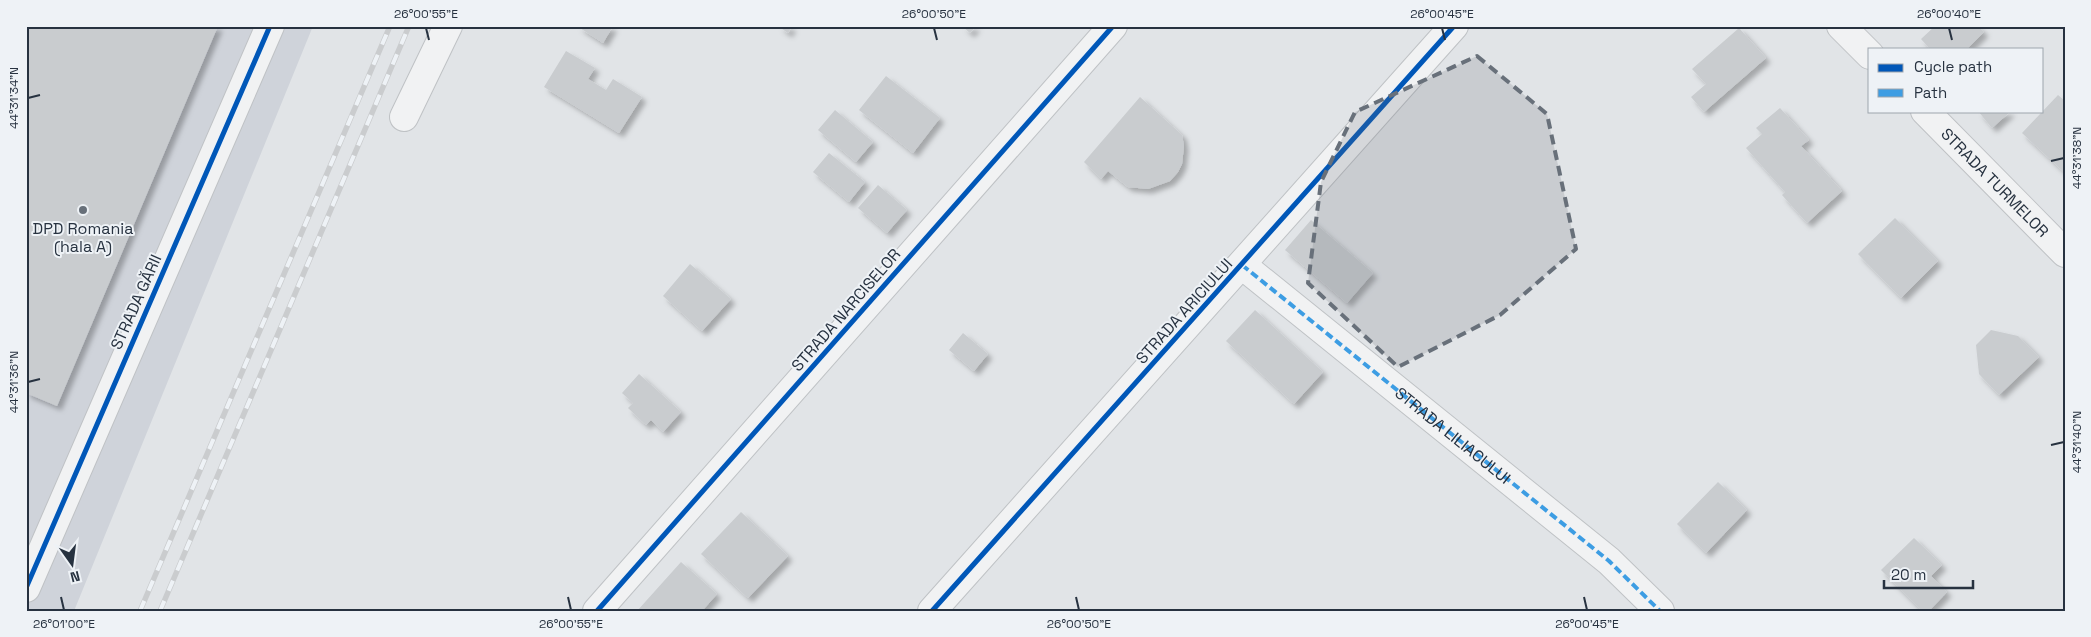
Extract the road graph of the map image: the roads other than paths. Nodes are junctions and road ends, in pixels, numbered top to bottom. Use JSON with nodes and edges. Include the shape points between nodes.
{"nodes":[{"id":1,"x":270,"y":26,"type":"edge"},
{"id":2,"x":448,"y":26,"type":"edge"},
{"id":3,"x":1113,"y":26,"type":"edge"},
{"id":4,"x":1454,"y":26,"type":"edge"},
{"id":5,"x":1841,"y":26,"type":"edge"},
{"id":6,"x":1868,"y":53,"type":"edge"},
{"id":7,"x":1926,"y":112,"type":"edge"},
{"id":8,"x":404,"y":117,"type":"dead end"},
{"id":9,"x":2065,"y":253,"type":"edge"},
{"id":10,"x":1242,"y":265,"type":"junction"},
{"id":11,"x":26,"y":588,"type":"edge"},
{"id":12,"x":597,"y":611,"type":"edge"},
{"id":13,"x":932,"y":611,"type":"edge"},
{"id":14,"x":1660,"y":611,"type":"edge"}],
"edges":[{"from":1,"to":11,"type":"street","name":"STRADA GĂRII"},
{"from":2,"to":8,"type":"street"},
{"from":3,"to":12,"type":"street","name":"STRADA NARCISELOR"},
{"from":4,"to":10,"type":"street","name":"STRADA ARICIULUI"},
{"from":5,"to":6,"type":"street"},
{"from":7,"to":9,"type":"street","name":"STRADA TURMELOR"},
{"from":10,"to":13,"type":"street","name":"STRADA ARICIULUI"},
{"from":10,"to":14,"type":"street","name":"STRADA LILIACULUI","via":[[1609,561]]}]}
